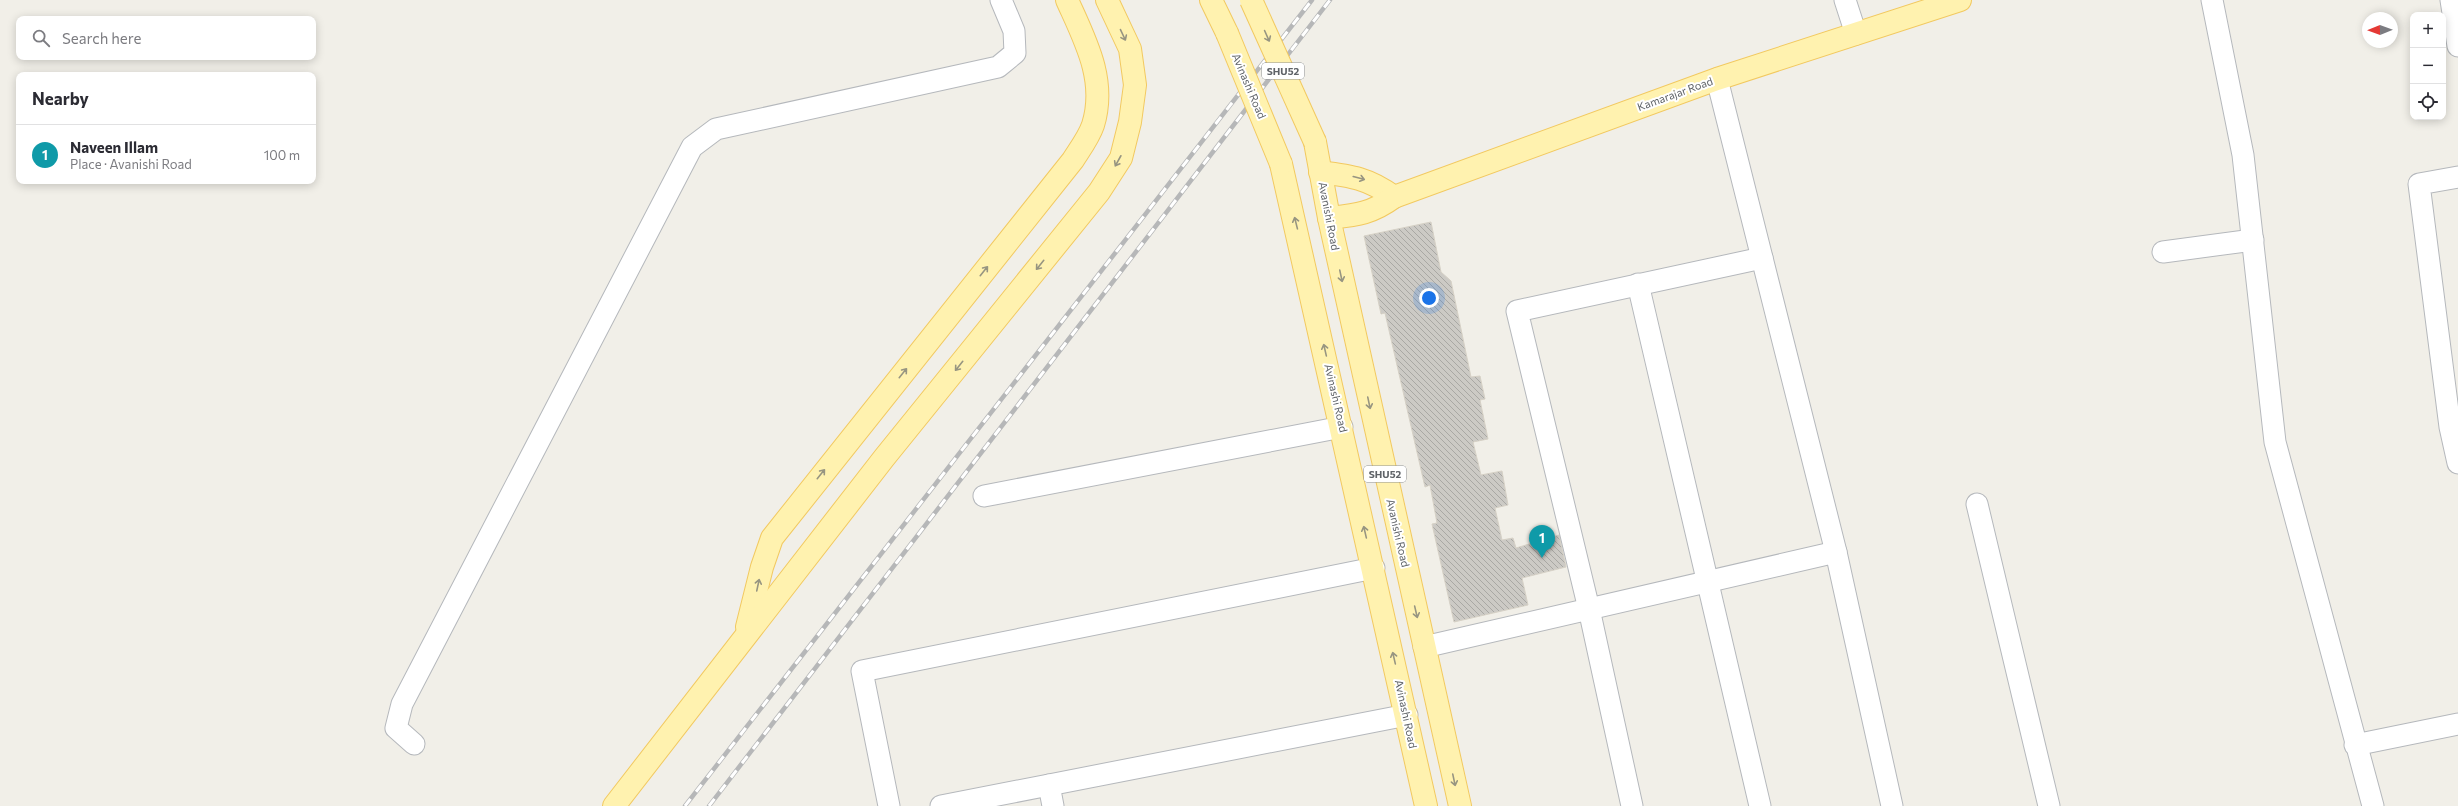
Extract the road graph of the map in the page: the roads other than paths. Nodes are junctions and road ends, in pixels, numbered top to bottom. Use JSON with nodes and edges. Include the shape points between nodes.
{"nodes":[{"id":1,"x":1001,"y":0,"type":"edge"},
{"id":2,"x":1067,"y":0,"type":"edge"},
{"id":3,"x":1107,"y":0,"type":"edge"},
{"id":4,"x":1211,"y":0,"type":"edge"},
{"id":5,"x":1251,"y":0,"type":"edge"},
{"id":6,"x":1845,"y":0,"type":"edge"},
{"id":7,"x":1960,"y":0,"type":"edge"},
{"id":8,"x":2212,"y":0,"type":"edge"},
{"id":9,"x":2451,"y":0,"type":"edge"},
{"id":10,"x":1856,"y":34,"type":"junction"},
{"id":11,"x":2458,"y":46,"type":"edge"},
{"id":12,"x":1717,"y":79,"type":"junction"},
{"id":13,"x":1320,"y":172,"type":"junction"},
{"id":14,"x":2458,"y":176,"type":"edge"},
{"id":15,"x":1394,"y":197,"type":"junction"},
{"id":16,"x":1329,"y":218,"type":"junction"},
{"id":17,"x":2253,"y":240,"type":"junction"},
{"id":18,"x":2163,"y":252,"type":"dead end"},
{"id":19,"x":1762,"y":258,"type":"junction"},
{"id":20,"x":1638,"y":284,"type":"junction"},
{"id":21,"x":1342,"y":427,"type":"junction"},
{"id":22,"x":2458,"y":463,"type":"edge"},
{"id":23,"x":984,"y":496,"type":"dead end"},
{"id":24,"x":1977,"y":504,"type":"dead end"},
{"id":25,"x":1836,"y":552,"type":"junction"},
{"id":26,"x":1374,"y":568,"type":"junction"},
{"id":27,"x":1706,"y":582,"type":"junction"},
{"id":28,"x":1410,"y":586,"type":"junction"},
{"id":29,"x":1380,"y":594,"type":"junction"},
{"id":30,"x":1589,"y":609,"type":"junction"},
{"id":31,"x":745,"y":636,"type":"junction"},
{"id":32,"x":1424,"y":647,"type":"junction"},
{"id":33,"x":1407,"y":714,"type":"junction"},
{"id":34,"x":2458,"y":724,"type":"edge"},
{"id":35,"x":414,"y":744,"type":"dead end"},
{"id":36,"x":2355,"y":745,"type":"junction"},
{"id":37,"x":1449,"y":755,"type":"junction"},
{"id":38,"x":1417,"y":762,"type":"junction"},
{"id":39,"x":1049,"y":785,"type":"junction"},
{"id":40,"x":614,"y":806,"type":"edge"},
{"id":41,"x":889,"y":806,"type":"edge"},
{"id":42,"x":941,"y":806,"type":"edge"},
{"id":43,"x":1053,"y":806,"type":"edge"},
{"id":44,"x":1426,"y":806,"type":"edge"},
{"id":45,"x":1460,"y":806,"type":"edge"},
{"id":46,"x":1632,"y":806,"type":"edge"},
{"id":47,"x":1760,"y":806,"type":"edge"},
{"id":48,"x":1892,"y":806,"type":"edge"},
{"id":49,"x":2049,"y":806,"type":"edge"},
{"id":50,"x":2373,"y":806,"type":"edge"}],
"edges":[{"from":1,"to":35,"type":"street","via":[[1014,31],[1015,53],[998,67],[716,129],[692,147],[402,704],[396,728]]},
{"from":31,"to":2,"type":"main road","one_way":true,"via":[[772,538],[1073,160],[1093,126],[1098,98],[1096,67]]},
{"from":3,"to":31,"type":"main road","one_way":true,"via":[[1130,49],[1135,85],[1130,122],[1121,158],[1099,192]]},
{"from":21,"to":4,"type":"main road","name":"Avinashi Road","number":"SHU52","one_way":true,"bridge":true,"via":[[1281,164]]},
{"from":5,"to":13,"type":"main road","name":"Avanishi Road","number":"SHU52","one_way":true,"bridge":true,"via":[[1315,142]]},
{"from":6,"to":10,"type":"street"},
{"from":7,"to":10,"type":"main road","name":"Kamarajar Road"},
{"from":8,"to":17,"type":"street","via":[[2244,155]]},
{"from":9,"to":11,"type":"street"},
{"from":10,"to":12,"type":"main road","name":"Kamarajar Road"},
{"from":12,"to":15,"type":"main road","name":"Kamarajar Road"},
{"from":12,"to":19,"type":"street"},
{"from":13,"to":15,"type":"main road","one_way":true,"via":[[1359,177],[1378,185]]},
{"from":13,"to":16,"type":"main road","name":"Avanishi Road","number":"SHU52"},
{"from":14,"to":22,"type":"street","via":[[2419,184],[2450,427]]},
{"from":15,"to":16,"type":"main road","name":"Kamarajar Road","via":[[1379,208],[1362,215]]},
{"from":16,"to":28,"type":"main road","name":"Avanishi Road","number":"SHU52","one_way":true},
{"from":17,"to":18,"type":"street"},
{"from":17,"to":36,"type":"street","via":[[2275,442]]},
{"from":19,"to":20,"type":"street"},
{"from":19,"to":25,"type":"street"},
{"from":20,"to":27,"type":"street"},
{"from":20,"to":30,"type":"street","via":[[1517,310]]},
{"from":21,"to":23,"type":"street"},
{"from":26,"to":21,"type":"main road","name":"Avinashi Road","number":"SHU52","one_way":true},
{"from":24,"to":49,"type":"street"},
{"from":25,"to":27,"type":"street"},
{"from":25,"to":48,"type":"street"},
{"from":26,"to":29,"type":"main road","name":"Avinashi Road","number":"SHU52"},
{"from":26,"to":41,"type":"street","via":[[862,671]]},
{"from":27,"to":30,"type":"street"},
{"from":27,"to":47,"type":"street"},
{"from":28,"to":29,"type":"main road"},
{"from":28,"to":32,"type":"main road","name":"Avanishi Road","number":"SHU52","one_way":true},
{"from":33,"to":29,"type":"main road","name":"Avinashi Road","number":"SHU52","one_way":true},
{"from":30,"to":32,"type":"street"},
{"from":30,"to":46,"type":"street"},
{"from":31,"to":40,"type":"main road"},
{"from":32,"to":37,"type":"main road","name":"Avanishi Road","number":"SHU52"},
{"from":33,"to":38,"type":"main road","name":"Avinashi Road","number":"SHU52"},
{"from":33,"to":39,"type":"street"},
{"from":34,"to":36,"type":"street"},
{"from":36,"to":50,"type":"street"},
{"from":37,"to":38,"type":"main road"},
{"from":37,"to":45,"type":"main road","name":"Avanishi Road","number":"SHU52","one_way":true},
{"from":38,"to":44,"type":"main road","name":"Avinashi Road","number":"SHU52"},
{"from":39,"to":42,"type":"street"},
{"from":39,"to":43,"type":"street"}]}
